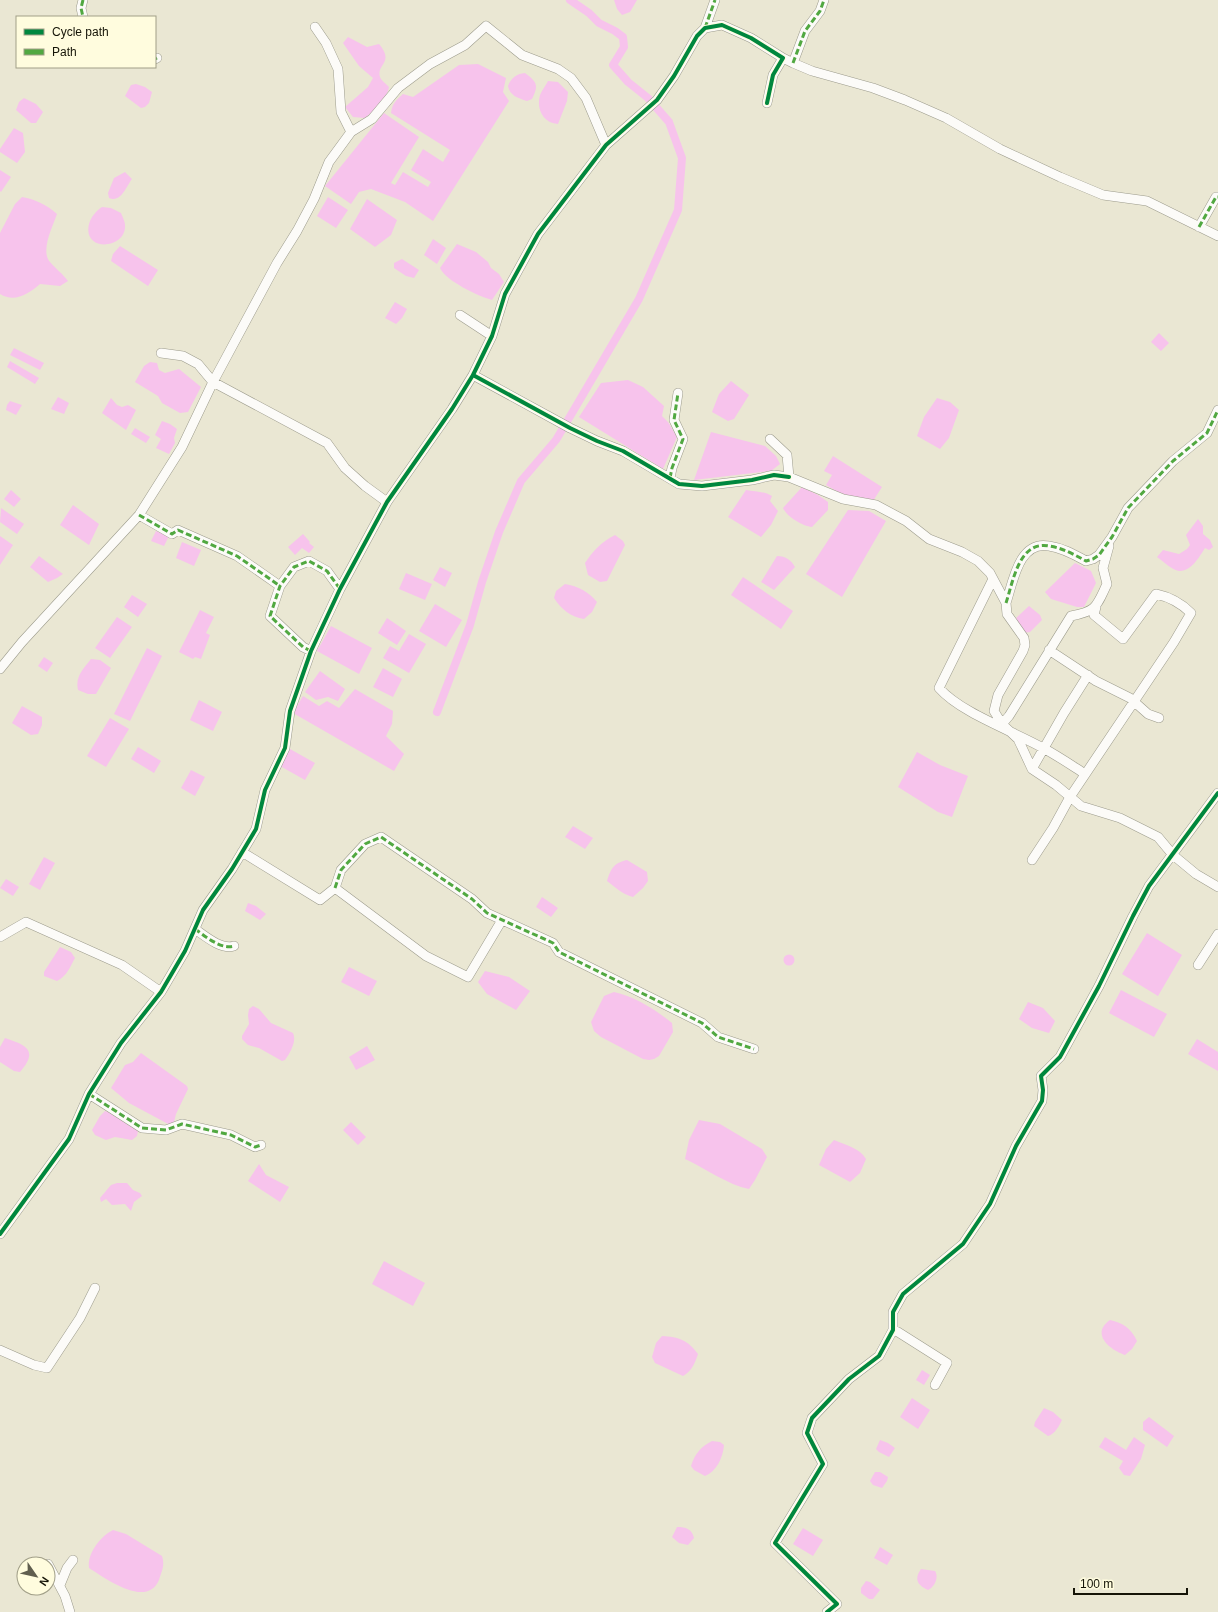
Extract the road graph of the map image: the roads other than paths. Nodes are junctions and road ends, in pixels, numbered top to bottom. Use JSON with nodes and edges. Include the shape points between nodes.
{"nodes":[{"id":1,"x":83,"y":0,"type":"edge"},
{"id":2,"x":715,"y":0,"type":"edge"},
{"id":3,"x":824,"y":0,"type":"edge"},
{"id":4,"x":83,"y":16,"type":"edge"},
{"id":5,"x":315,"y":26,"type":"dead end"},
{"id":6,"x":705,"y":28,"type":"junction"},
{"id":7,"x":783,"y":58,"type":"junction"},
{"id":8,"x":793,"y":64,"type":"junction"},
{"id":9,"x":767,"y":103,"type":"dead end"},
{"id":10,"x":352,"y":132,"type":"junction"},
{"id":11,"x":606,"y":145,"type":"junction"},
{"id":12,"x":1218,"y":197,"type":"edge"},
{"id":13,"x":1199,"y":227,"type":"junction"},
{"id":14,"x":1218,"y":236,"type":"edge"},
{"id":15,"x":460,"y":315,"type":"dead end"},
{"id":16,"x":492,"y":336,"type":"junction"},
{"id":17,"x":161,"y":352,"type":"dead end"},
{"id":18,"x":473,"y":375,"type":"junction"},
{"id":19,"x":213,"y":382,"type":"junction"},
{"id":20,"x":678,"y":393,"type":"dead end"},
{"id":21,"x":1218,"y":410,"type":"edge"},
{"id":22,"x":770,"y":439,"type":"dead end"},
{"id":23,"x":789,"y":477,"type":"junction"},
{"id":24,"x":670,"y":478,"type":"junction"},
{"id":25,"x":387,"y":502,"type":"junction"},
{"id":26,"x":139,"y":514,"type":"junction"},
{"id":27,"x":1112,"y":537,"type":"junction"},
{"id":28,"x":993,"y":580,"type":"junction"},
{"id":29,"x":280,"y":586,"type":"junction"},
{"id":30,"x":340,"y":589,"type":"junction"},
{"id":31,"x":1006,"y":603,"type":"junction"},
{"id":32,"x":1096,"y":607,"type":"junction"},
{"id":33,"x":1049,"y":650,"type":"junction"},
{"id":34,"x":311,"y":651,"type":"junction"},
{"id":35,"x":0,"y":669,"type":"edge"},
{"id":36,"x":1088,"y":675,"type":"junction"},
{"id":37,"x":1134,"y":701,"type":"junction"},
{"id":38,"x":1159,"y":718,"type":"dead end"},
{"id":39,"x":1002,"y":724,"type":"junction"},
{"id":40,"x":1009,"y":730,"type":"junction"},
{"id":41,"x":1044,"y":748,"type":"junction"},
{"id":42,"x":1032,"y":769,"type":"junction"},
{"id":43,"x":1085,"y":774,"type":"junction"},
{"id":44,"x":1218,"y":793,"type":"edge"},
{"id":45,"x":1070,"y":797,"type":"junction"},
{"id":46,"x":242,"y":852,"type":"junction"},
{"id":47,"x":1173,"y":855,"type":"junction"},
{"id":48,"x":1032,"y":860,"type":"dead end"},
{"id":49,"x":1218,"y":887,"type":"edge"},
{"id":50,"x":335,"y":888,"type":"junction"},
{"id":51,"x":502,"y":920,"type":"junction"},
{"id":52,"x":195,"y":929,"type":"junction"},
{"id":53,"x":1218,"y":934,"type":"edge"},
{"id":54,"x":0,"y":937,"type":"edge"},
{"id":55,"x":234,"y":946,"type":"dead end"},
{"id":56,"x":1198,"y":965,"type":"dead end"},
{"id":57,"x":161,"y":992,"type":"junction"},
{"id":58,"x":754,"y":1049,"type":"dead end"},
{"id":59,"x":89,"y":1094,"type":"junction"},
{"id":60,"x":261,"y":1145,"type":"dead end"},
{"id":61,"x":0,"y":1234,"type":"edge"},
{"id":62,"x":95,"y":1288,"type":"dead end"},
{"id":63,"x":893,"y":1330,"type":"junction"},
{"id":64,"x":0,"y":1350,"type":"edge"},
{"id":65,"x":935,"y":1385,"type":"dead end"},
{"id":66,"x":73,"y":1560,"type":"dead end"},
{"id":67,"x":56,"y":1578,"type":"edge"},
{"id":68,"x":60,"y":1585,"type":"junction"},
{"id":69,"x":70,"y":1612,"type":"edge"},
{"id":70,"x":827,"y":1612,"type":"edge"}],
"edges":[{"from":1,"to":4,"type":"street"},
{"from":2,"to":6,"type":"street"},
{"from":3,"to":8,"type":"street","via":[[820,11],[805,31]]},
{"from":5,"to":10,"type":"street","via":[[338,69],[341,112]]},
{"from":6,"to":7,"type":"street","via":[[722,25],[751,38]]},
{"from":6,"to":11,"type":"street","via":[[657,100]]},
{"from":7,"to":8,"type":"street"},
{"from":7,"to":9,"type":"street","via":[[773,75]]},
{"from":8,"to":13,"type":"street","via":[[905,100],[946,118],[1000,149],[1060,177],[1103,195],[1147,201]]},
{"from":10,"to":11,"type":"street","via":[[372,119],[398,88],[430,64],[465,45],[486,26],[522,55],[558,69],[571,78],[586,98]]},
{"from":10,"to":19,"type":"street","via":[[329,162],[314,199]]},
{"from":11,"to":16,"type":"street","via":[[538,234],[505,294]]},
{"from":12,"to":13,"type":"street"},
{"from":13,"to":14,"type":"street"},
{"from":15,"to":16,"type":"street"},
{"from":16,"to":18,"type":"street"},
{"from":17,"to":19,"type":"street","via":[[183,356],[198,364]]},
{"from":18,"to":24,"type":"street","via":[[570,428],[623,451]]},
{"from":18,"to":25,"type":"street"},
{"from":19,"to":25,"type":"street","via":[[327,443],[345,468]]},
{"from":19,"to":26,"type":"street","via":[[182,447]]},
{"from":20,"to":24,"type":"street","via":[[674,420],[683,439]]},
{"from":21,"to":27,"type":"street","via":[[1207,433],[1173,461],[1128,508]]},
{"from":22,"to":23,"type":"street","via":[[788,455]]},
{"from":23,"to":24,"type":"street","via":[[774,476],[702,486],[679,484]]},
{"from":23,"to":28,"type":"street","via":[[843,500],[876,505],[906,521],[929,539],[978,561]]},
{"from":25,"to":30,"type":"street"},
{"from":26,"to":29,"type":"street","via":[[172,534],[178,530],[237,556]]},
{"from":26,"to":35,"type":"street"},
{"from":27,"to":31,"type":"street","via":[[1099,555],[1086,561],[1062,549],[1048,545],[1034,546],[1021,558]]},
{"from":27,"to":32,"type":"street","via":[[1102,568],[1107,584]]},
{"from":28,"to":31,"type":"street"},
{"from":28,"to":40,"type":"street","via":[[939,688],[965,707]]},
{"from":29,"to":30,"type":"street","via":[[294,567],[310,561],[327,571]]},
{"from":29,"to":34,"type":"street","via":[[270,616],[303,647]]},
{"from":30,"to":34,"type":"street"},
{"from":31,"to":39,"type":"street","via":[[1007,614],[1024,638],[1025,645],[998,695],[994,711]]},
{"from":32,"to":33,"type":"street","via":[[1089,613],[1071,616]]},
{"from":32,"to":37,"type":"street","via":[[1094,615],[1123,639],[1156,594],[1167,596],[1191,613]]},
{"from":33,"to":36,"type":"street"},
{"from":33,"to":39,"type":"street"},
{"from":34,"to":46,"type":"street","via":[[290,711],[285,748],[266,790],[256,829]]},
{"from":36,"to":37,"type":"street"},
{"from":36,"to":41,"type":"street"},
{"from":37,"to":38,"type":"street","via":[[1148,714]]},
{"from":37,"to":43,"type":"street"},
{"from":39,"to":40,"type":"street"},
{"from":40,"to":41,"type":"street"},
{"from":40,"to":42,"type":"street","via":[[1018,739]]},
{"from":41,"to":42,"type":"street"},
{"from":41,"to":43,"type":"street"},
{"from":42,"to":45,"type":"street"},
{"from":43,"to":45,"type":"street"},
{"from":44,"to":47,"type":"street"},
{"from":45,"to":47,"type":"street","via":[[1081,806],[1120,818],[1158,837]]},
{"from":45,"to":48,"type":"street"},
{"from":46,"to":50,"type":"street","via":[[320,900]]},
{"from":46,"to":52,"type":"street","via":[[204,910]]},
{"from":47,"to":49,"type":"street","via":[[1196,874]]},
{"from":47,"to":63,"type":"street","via":[[1140,902],[1099,986],[1060,1057],[1041,1076],[1042,1101],[1016,1146],[990,1204],[962,1244],[902,1294],[893,1312]]},
{"from":50,"to":51,"type":"street","via":[[341,870],[365,844],[381,837],[472,898],[486,913]]},
{"from":50,"to":51,"type":"street","via":[[426,956],[468,977]]},
{"from":51,"to":58,"type":"street","via":[[553,943],[560,952],[702,1023],[718,1037]]},
{"from":52,"to":55,"type":"street","via":[[210,940],[229,947]]},
{"from":52,"to":57,"type":"street"},
{"from":53,"to":56,"type":"street"},
{"from":54,"to":57,"type":"street","via":[[26,922],[122,965]]},
{"from":57,"to":59,"type":"street","via":[[121,1043]]},
{"from":59,"to":60,"type":"street","via":[[142,1128],[166,1130],[182,1124],[232,1135],[255,1147]]},
{"from":59,"to":61,"type":"street","via":[[69,1140]]},
{"from":62,"to":64,"type":"street","via":[[80,1318],[47,1368]]},
{"from":63,"to":65,"type":"street","via":[[947,1363]]},
{"from":63,"to":70,"type":"street","via":[[879,1356],[849,1378],[812,1418],[807,1433],[823,1464],[775,1543],[837,1604]]},
{"from":66,"to":68,"type":"street"},
{"from":67,"to":68,"type":"street"},
{"from":68,"to":69,"type":"street"}]}
